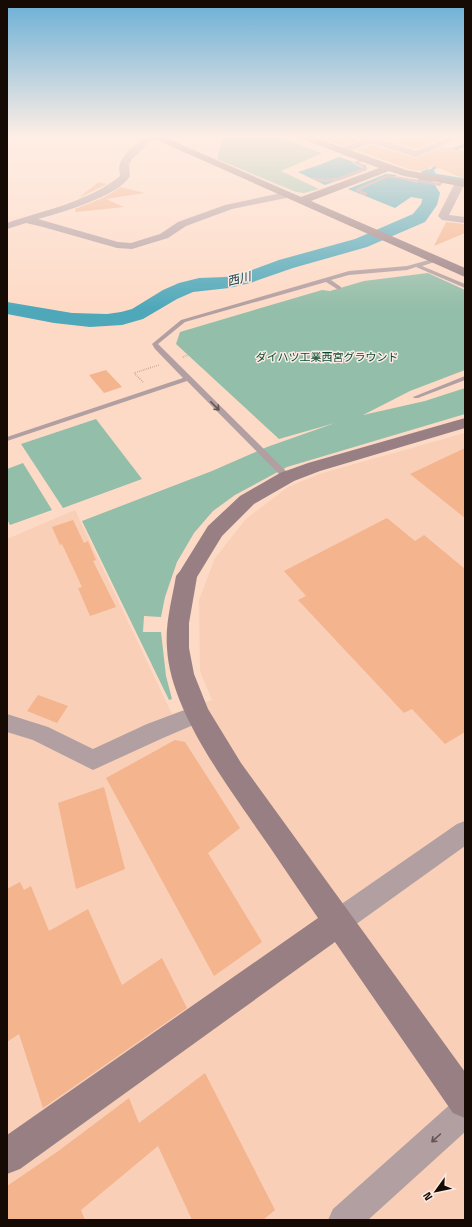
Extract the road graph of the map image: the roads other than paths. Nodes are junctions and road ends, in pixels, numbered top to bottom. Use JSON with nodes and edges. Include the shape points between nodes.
{"nodes":[{"id":1,"x":95,"y":194,"type":"edge"},
{"id":2,"x":319,"y":194,"type":"edge"},
{"id":3,"x":456,"y":194,"type":"edge"},
{"id":4,"x":286,"y":195,"type":"joint"},
{"id":5,"x":301,"y":201,"type":"junction"},
{"id":6,"x":25,"y":220,"type":"junction"},
{"id":7,"x":465,"y":220,"type":"edge"},
{"id":8,"x":7,"y":226,"type":"edge"},
{"id":9,"x":436,"y":260,"type":"junction"},
{"id":10,"x":416,"y":265,"type":"junction"},
{"id":11,"x":465,"y":273,"type":"edge"},
{"id":12,"x":327,"y":280,"type":"junction"},
{"id":13,"x":465,"y":286,"type":"edge"},
{"id":14,"x":339,"y":288,"type":"dead end"},
{"id":15,"x":187,"y":378,"type":"junction"},
{"id":16,"x":465,"y":378,"type":"edge"},
{"id":17,"x":416,"y":397,"type":"dead end"},
{"id":18,"x":465,"y":424,"type":"edge"},
{"id":19,"x":7,"y":439,"type":"edge"},
{"id":20,"x":287,"y":478,"type":"junction"},
{"id":21,"x":198,"y":714,"type":"junction"},
{"id":22,"x":7,"y":724,"type":"edge"},
{"id":23,"x":465,"y":832,"type":"edge"},
{"id":24,"x":339,"y":921,"type":"junction"},
{"id":25,"x":465,"y":1101,"type":"edge"},
{"id":26,"x":465,"y":1112,"type":"edge"},
{"id":27,"x":7,"y":1156,"type":"edge"},
{"id":28,"x":344,"y":1220,"type":"edge"}],
"edges":[{"from":1,"to":6,"type":"street"},
{"from":2,"to":5,"type":"street"},
{"from":3,"to":7,"type":"street","via":[[443,216]]},
{"from":4,"to":5,"type":"street"},
{"from":4,"to":6,"type":"street","via":[[230,207],[182,224],[164,236],[132,246],[117,245]]},
{"from":5,"to":9,"type":"street"},
{"from":6,"to":8,"type":"street"},
{"from":9,"to":10,"type":"lane"},
{"from":9,"to":11,"type":"street"},
{"from":10,"to":12,"type":"lane","via":[[349,273]]},
{"from":10,"to":13,"type":"lane"},
{"from":12,"to":14,"type":"lane"},
{"from":12,"to":15,"type":"lane","via":[[179,323],[155,344]]},
{"from":15,"to":19,"type":"lane"},
{"from":15,"to":20,"type":"lane","one_way":true},
{"from":16,"to":17,"type":"lane"},
{"from":18,"to":20,"type":"street","via":[[314,467]]},
{"from":20,"to":21,"type":"street","via":[[248,500],[230,515],[215,531],[187,576],[178,623],[178,648],[182,674]]},
{"from":21,"to":22,"type":"street","via":[[93,760],[60,742]]},
{"from":21,"to":24,"type":"street","via":[[232,771]]},
{"from":23,"to":24,"type":"street"},
{"from":24,"to":25,"type":"street"},
{"from":24,"to":27,"type":"street"},
{"from":26,"to":28,"type":"street","one_way":true}]}
